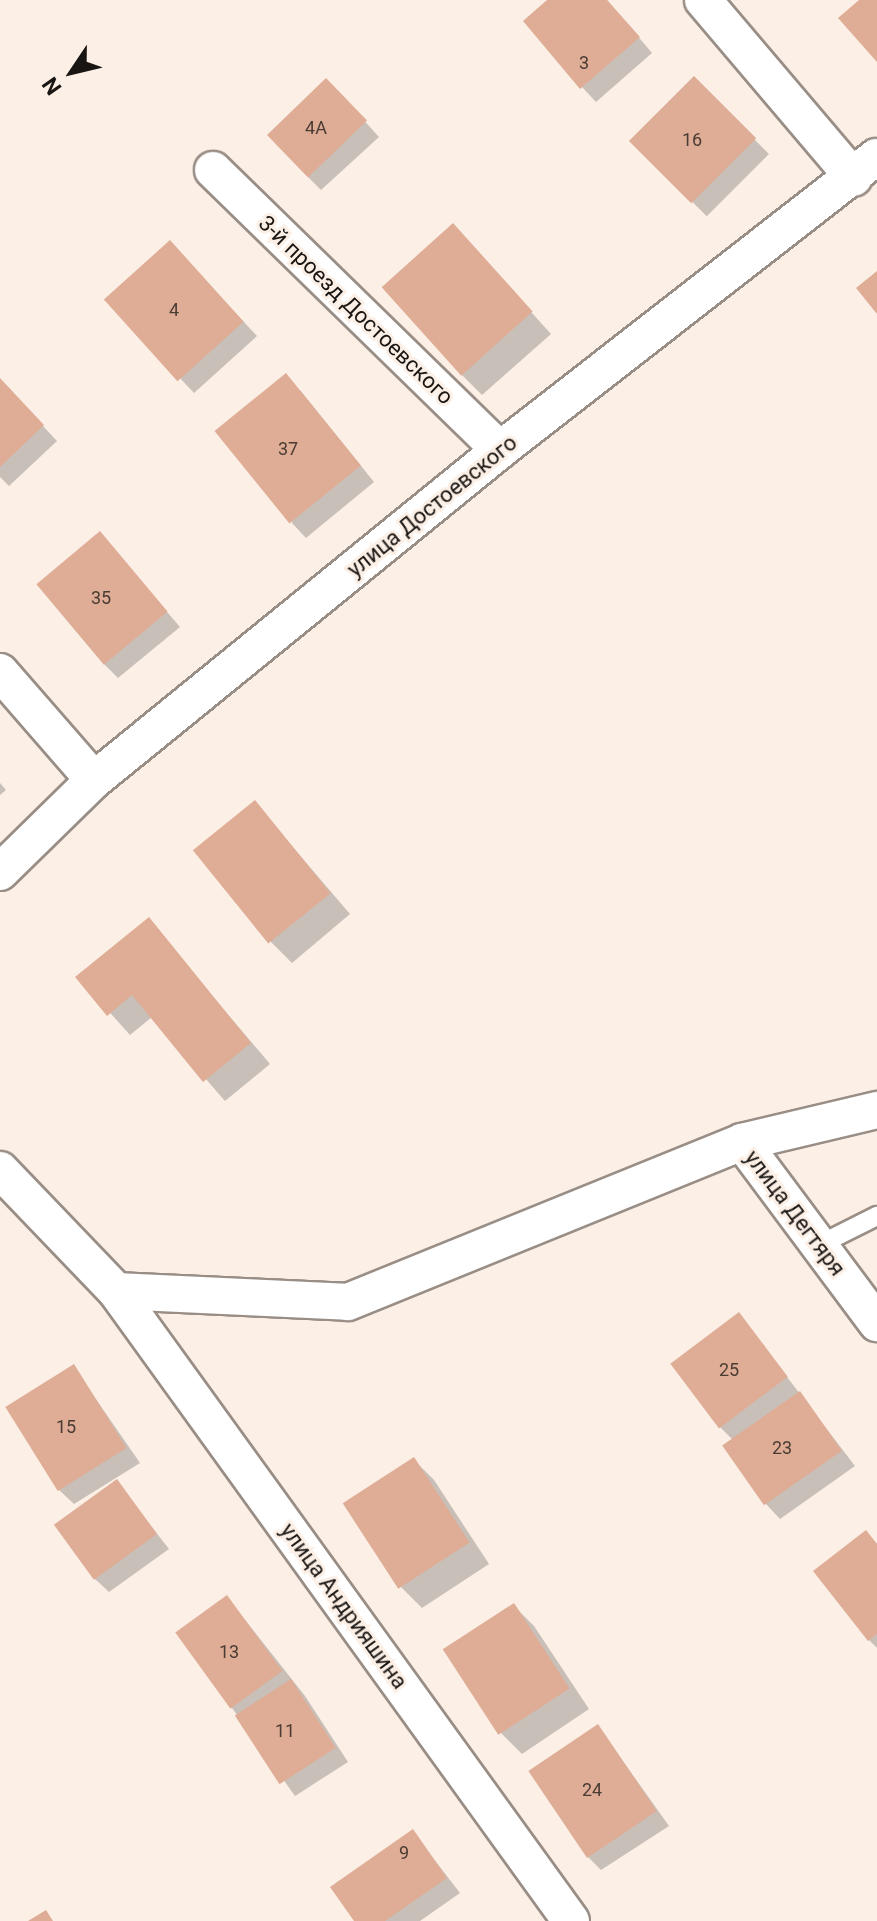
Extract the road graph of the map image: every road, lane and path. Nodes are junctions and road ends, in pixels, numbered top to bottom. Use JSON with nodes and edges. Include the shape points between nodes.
{"nodes":[{"id":1,"x":703,"y":0,"type":"edge"},
{"id":2,"x":866,"y":168,"type":"edge"},
{"id":3,"x":213,"y":170,"type":"dead end"},
{"id":4,"x":500,"y":450,"type":"junction"},
{"id":5,"x":0,"y":672,"type":"edge"},
{"id":6,"x":94,"y":780,"type":"junction"},
{"id":7,"x":0,"y":872,"type":"edge"},
{"id":8,"x":877,"y":1110,"type":"edge"},
{"id":9,"x":742,"y":1142,"type":"junction"},
{"id":10,"x":0,"y":1170,"type":"edge"},
{"id":11,"x":877,"y":1216,"type":"edge"},
{"id":12,"x":819,"y":1245,"type":"junction"},
{"id":13,"x":116,"y":1291,"type":"junction"},
{"id":14,"x":877,"y":1323,"type":"edge"},
{"id":15,"x":571,"y":1921,"type":"edge"}],
"edges":[{"from":1,"to":2,"type":"street"},
{"from":2,"to":4,"type":"street","name":"улица Достоевского"},
{"from":3,"to":4,"type":"street","name":"3-й проезд Достоевского"},
{"from":4,"to":6,"type":"street","name":"улица Достоевского"},
{"from":5,"to":6,"type":"street"},
{"from":6,"to":7,"type":"street","name":"улица Достоевского"},
{"from":8,"to":9,"type":"street"},
{"from":9,"to":12,"type":"street","name":"улица Дегтяря"},
{"from":9,"to":13,"type":"street","via":[[348,1302]]},
{"from":10,"to":13,"type":"street","name":"улица Андрияшина"},
{"from":11,"to":12,"type":"lane"},
{"from":12,"to":14,"type":"street","name":"улица Дегтяря"},
{"from":13,"to":15,"type":"street","name":"улица Андрияшина"}]}
